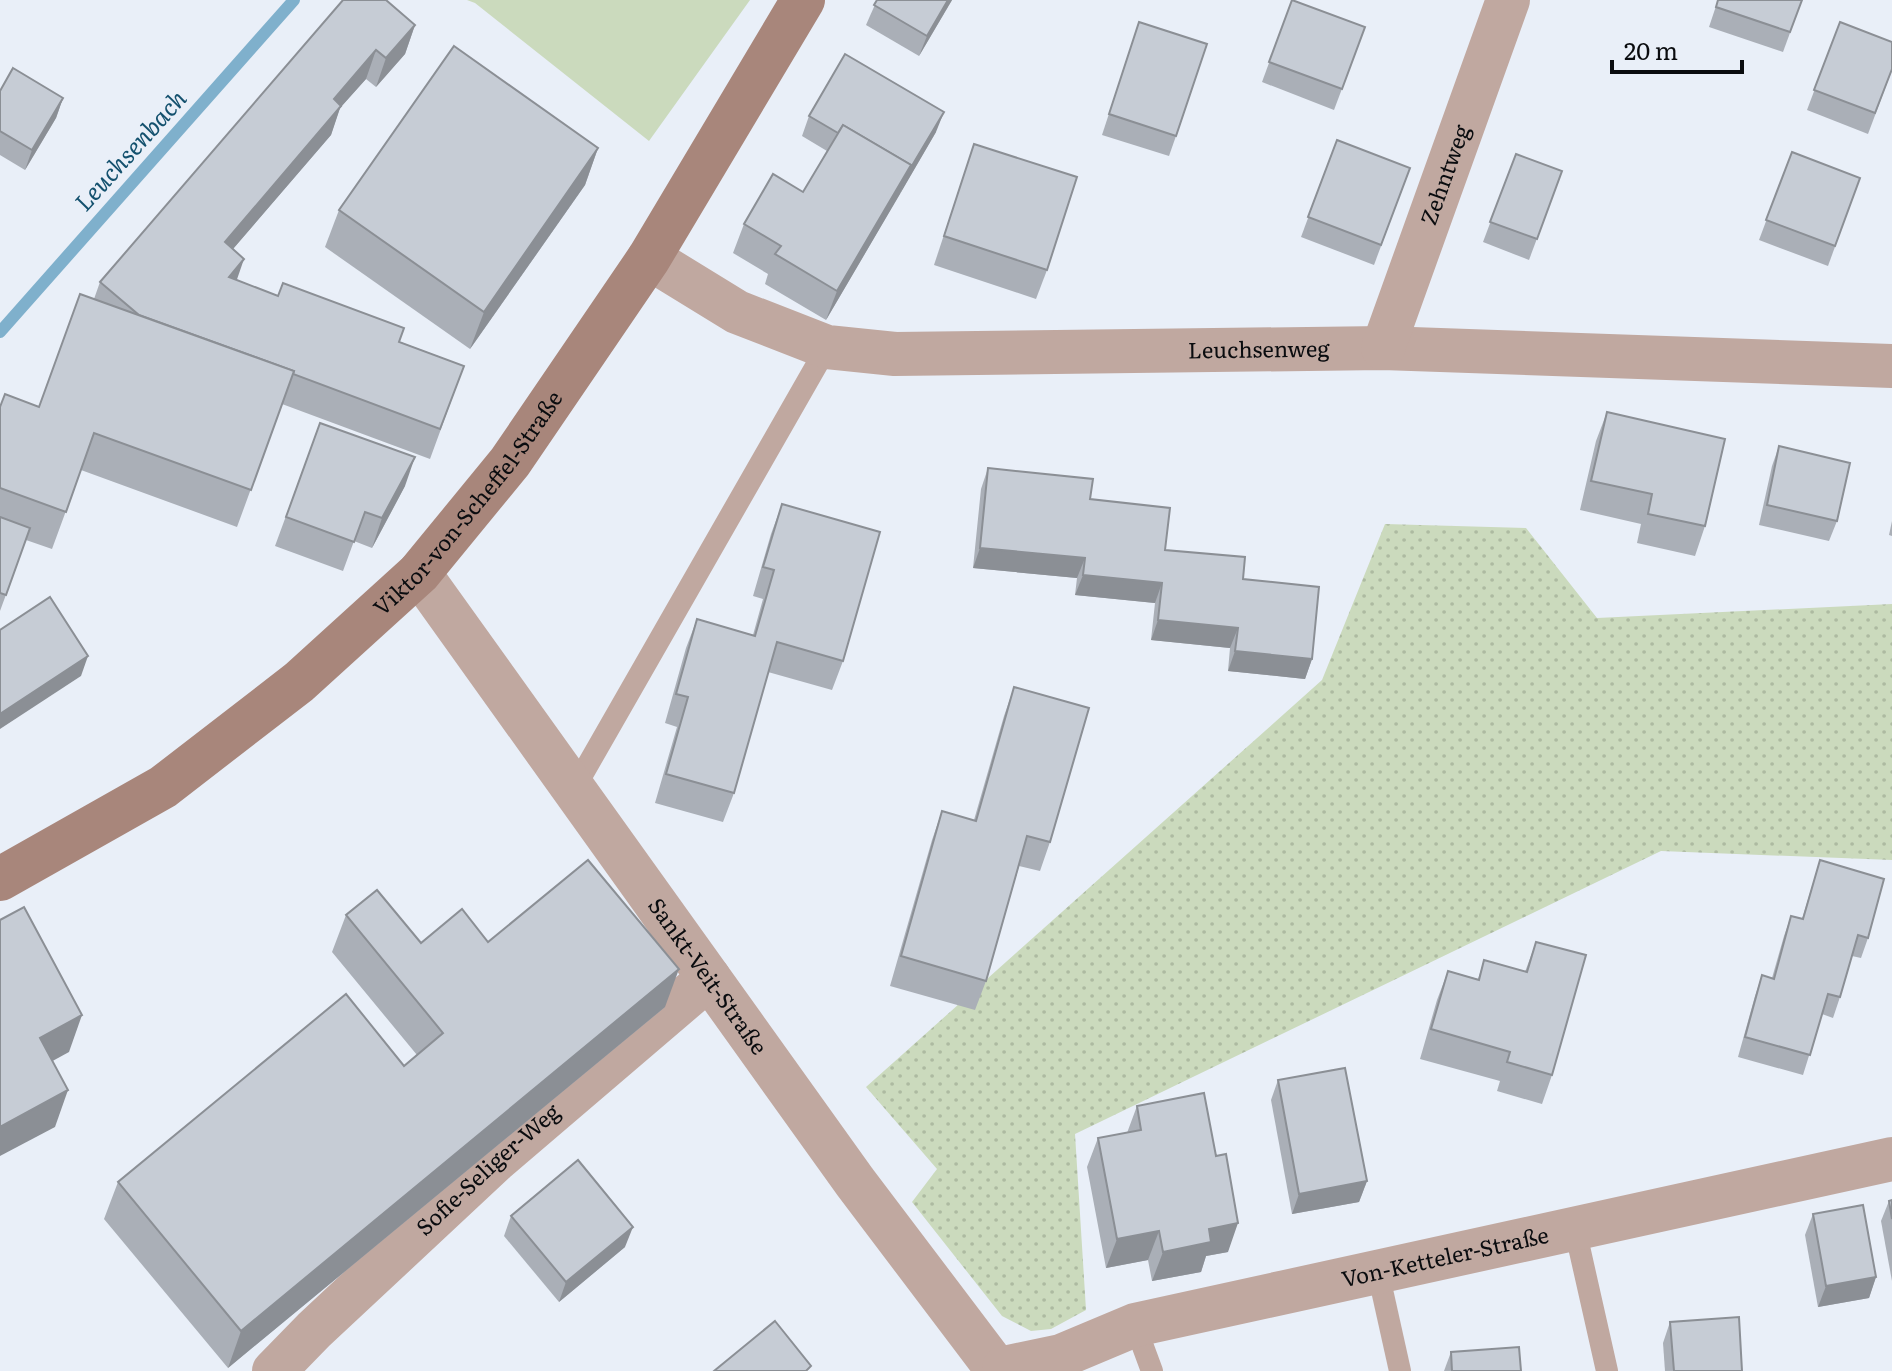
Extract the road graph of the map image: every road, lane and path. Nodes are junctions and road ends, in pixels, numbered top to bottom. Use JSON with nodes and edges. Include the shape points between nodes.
{"nodes":[{"id":1,"x":803,"y":0,"type":"edge"},
{"id":2,"x":1508,"y":0,"type":"edge"},
{"id":3,"x":649,"y":258,"type":"junction"},
{"id":4,"x":827,"y":347,"type":"junction"},
{"id":5,"x":1383,"y":348,"type":"junction"},
{"id":6,"x":1892,"y":366,"type":"edge"},
{"id":7,"x":419,"y":573,"type":"junction"},
{"id":8,"x":574,"y":789,"type":"junction"},
{"id":9,"x":0,"y":879,"type":"edge"},
{"id":10,"x":709,"y":978,"type":"junction"},
{"id":11,"x":1892,"y":1159,"type":"edge"},
{"id":12,"x":1575,"y":1229,"type":"junction"},
{"id":13,"x":1378,"y":1272,"type":"junction"},
{"id":14,"x":1135,"y":1325,"type":"junction"},
{"id":15,"x":1005,"y":1370,"type":"edge"},
{"id":16,"x":274,"y":1371,"type":"edge"},
{"id":17,"x":1152,"y":1371,"type":"edge"},
{"id":18,"x":1400,"y":1371,"type":"edge"},
{"id":19,"x":1607,"y":1371,"type":"edge"}],
"edges":[{"from":1,"to":3,"type":"street","name":"Viktor-von-Scheffel-Straße"},
{"from":2,"to":5,"type":"street","name":"Zehntweg"},
{"from":3,"to":4,"type":"street","name":"Leuchsenweg","via":[[737,312]]},
{"from":3,"to":7,"type":"street","name":"Viktor-von-Scheffel-Straße","via":[[510,462]]},
{"from":4,"to":5,"type":"street","name":"Leuchsenweg","via":[[895,354]]},
{"from":4,"to":8,"type":"lane"},
{"from":5,"to":6,"type":"street","name":"Leuchsenweg"},
{"from":7,"to":8,"type":"street","name":"Sankt-Veit-Straße"},
{"from":7,"to":9,"type":"street","name":"Viktor-von-Scheffel-Straße","via":[[299,682],[163,787]]},
{"from":8,"to":10,"type":"street","name":"Sankt-Veit-Straße"},
{"from":10,"to":15,"type":"street","name":"Sankt-Veit-Straße","via":[[873,1207],[995,1367]]},
{"from":10,"to":16,"type":"street","name":"Sofie-Seliger-Weg","via":[[496,1160]]},
{"from":11,"to":12,"type":"street","name":"Von-Ketteler-Straße"},
{"from":12,"to":13,"type":"street","name":"Von-Ketteler-Straße"},
{"from":12,"to":19,"type":"lane"},
{"from":13,"to":14,"type":"street","name":"Von-Ketteler-Straße"},
{"from":13,"to":18,"type":"lane"},
{"from":14,"to":15,"type":"street","name":"Von-Ketteler-Straße","via":[[1061,1356]]},
{"from":14,"to":17,"type":"lane"}]}
